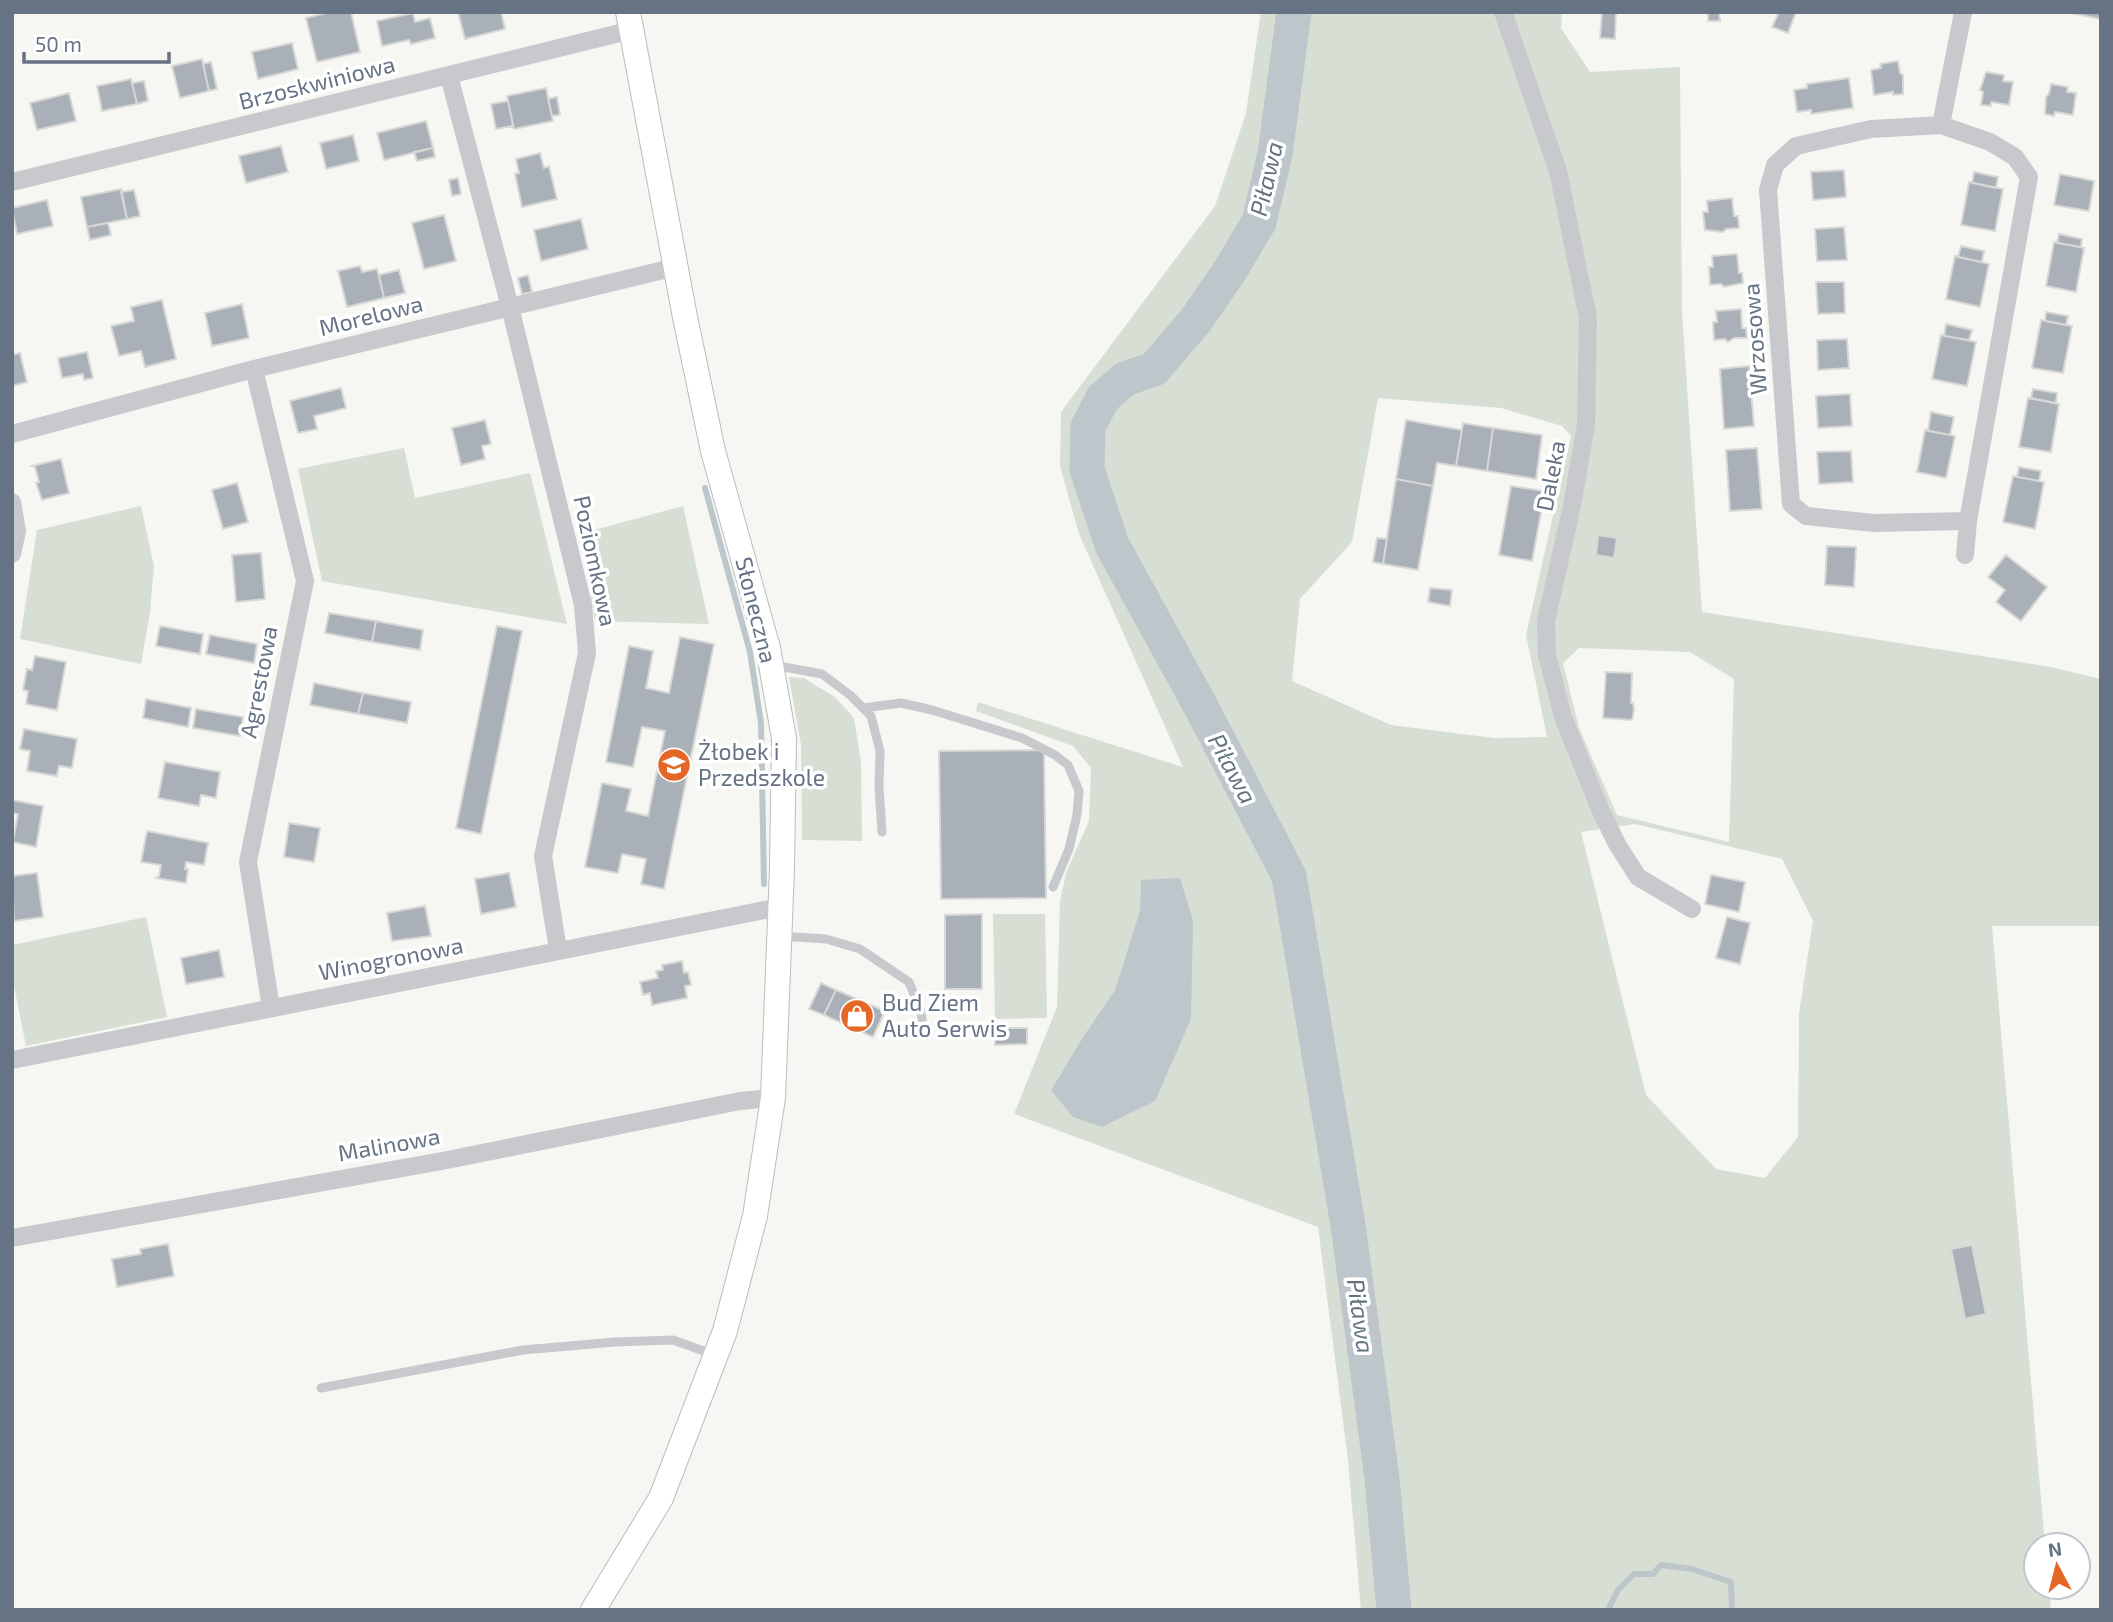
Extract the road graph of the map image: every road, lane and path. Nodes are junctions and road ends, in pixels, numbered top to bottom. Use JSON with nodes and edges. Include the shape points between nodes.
{"nodes":[{"id":1,"x":1503,"y":12,"type":"edge"},
{"id":2,"x":1963,"y":12,"type":"edge"},
{"id":3,"x":630,"y":21,"type":"edge"},
{"id":4,"x":449,"y":76,"type":"junction"},
{"id":5,"x":1941,"y":125,"type":"junction"},
{"id":6,"x":12,"y":182,"type":"edge"},
{"id":7,"x":676,"y":267,"type":"junction"},
{"id":8,"x":510,"y":307,"type":"junction"},
{"id":9,"x":254,"y":369,"type":"junction"},
{"id":10,"x":12,"y":434,"type":"edge"},
{"id":11,"x":12,"y":502,"type":"edge"},
{"id":12,"x":1968,"y":521,"type":"junction"},
{"id":13,"x":12,"y":554,"type":"edge"},
{"id":14,"x":1965,"y":555,"type":"dead end"},
{"id":15,"x":771,"y":665,"type":"junction"},
{"id":16,"x":863,"y":708,"type":"junction"},
{"id":17,"x":882,"y":832,"type":"dead end"},
{"id":18,"x":1053,"y":887,"type":"dead end"},
{"id":19,"x":780,"y":907,"type":"junction"},
{"id":20,"x":1692,"y":909,"type":"dead end"},
{"id":21,"x":779,"y":936,"type":"junction"},
{"id":22,"x":558,"y":950,"type":"junction"},
{"id":23,"x":271,"y":1008,"type":"junction"},
{"id":24,"x":924,"y":1035,"type":"dead end"},
{"id":25,"x":12,"y":1060,"type":"edge"},
{"id":26,"x":773,"y":1098,"type":"junction"},
{"id":27,"x":12,"y":1238,"type":"edge"},
{"id":28,"x":716,"y":1355,"type":"junction"},
{"id":29,"x":321,"y":1388,"type":"dead end"},
{"id":30,"x":593,"y":1610,"type":"edge"}],
"edges":[{"from":1,"to":20,"type":"street","name":"Daleka","via":[[1558,171],[1588,317],[1586,424],[1546,621],[1547,654],[1563,717],[1617,844],[1638,877]]},
{"from":2,"to":5,"type":"street"},
{"from":3,"to":4,"type":"street","name":"Brzoskwiniowa"},
{"from":3,"to":7,"type":"street","name":"Słoneczna"},
{"from":4,"to":6,"type":"street","name":"Brzoskwiniowa"},
{"from":4,"to":8,"type":"street"},
{"from":5,"to":12,"type":"street","name":"Wrzosowa","via":[[2015,157],[2029,177]]},
{"from":5,"to":12,"type":"street","name":"Wrzosowa","via":[[1871,129],[1796,146],[1775,165],[1768,190],[1791,504],[1806,516],[1861,522]]},
{"from":7,"to":8,"type":"street","name":"Morelowa"},
{"from":7,"to":15,"type":"street","name":"Słoneczna","via":[[713,451]]},
{"from":8,"to":9,"type":"street","name":"Morelowa"},
{"from":8,"to":22,"type":"street","name":"Poziomkowa","via":[[583,605],[587,653],[543,856]]},
{"from":9,"to":10,"type":"street","name":"Morelowa"},
{"from":9,"to":23,"type":"street","name":"Agrestowa","via":[[305,581],[248,862]]},
{"from":11,"to":13,"type":"street","via":[[17,531]]},
{"from":12,"to":14,"type":"street","name":"Wrzosowa"},
{"from":15,"to":16,"type":"lane","via":[[822,674]]},
{"from":15,"to":19,"type":"street","name":"Słoneczna","via":[[784,738]]},
{"from":16,"to":17,"type":"lane","via":[[870,716],[880,751]]},
{"from":16,"to":18,"type":"lane","via":[[901,703],[932,710],[1022,738],[1068,765],[1079,791],[1077,815]]},
{"from":19,"to":21,"type":"street","name":"Słoneczna"},
{"from":19,"to":22,"type":"street","name":"Winogronowa"},
{"from":21,"to":24,"type":"lane","via":[[826,939],[860,949],[909,982]]},
{"from":21,"to":26,"type":"street","name":"Słoneczna"},
{"from":22,"to":23,"type":"street","name":"Winogronowa"},
{"from":23,"to":25,"type":"street","name":"Winogronowa"},
{"from":26,"to":27,"type":"street","name":"Malinowa"},
{"from":26,"to":28,"type":"street","name":"Słoneczna","via":[[755,1216]]},
{"from":28,"to":29,"type":"lane","via":[[673,1340],[615,1342],[523,1350]]},
{"from":28,"to":30,"type":"street","name":"Słoneczna","via":[[661,1498]]}]}
